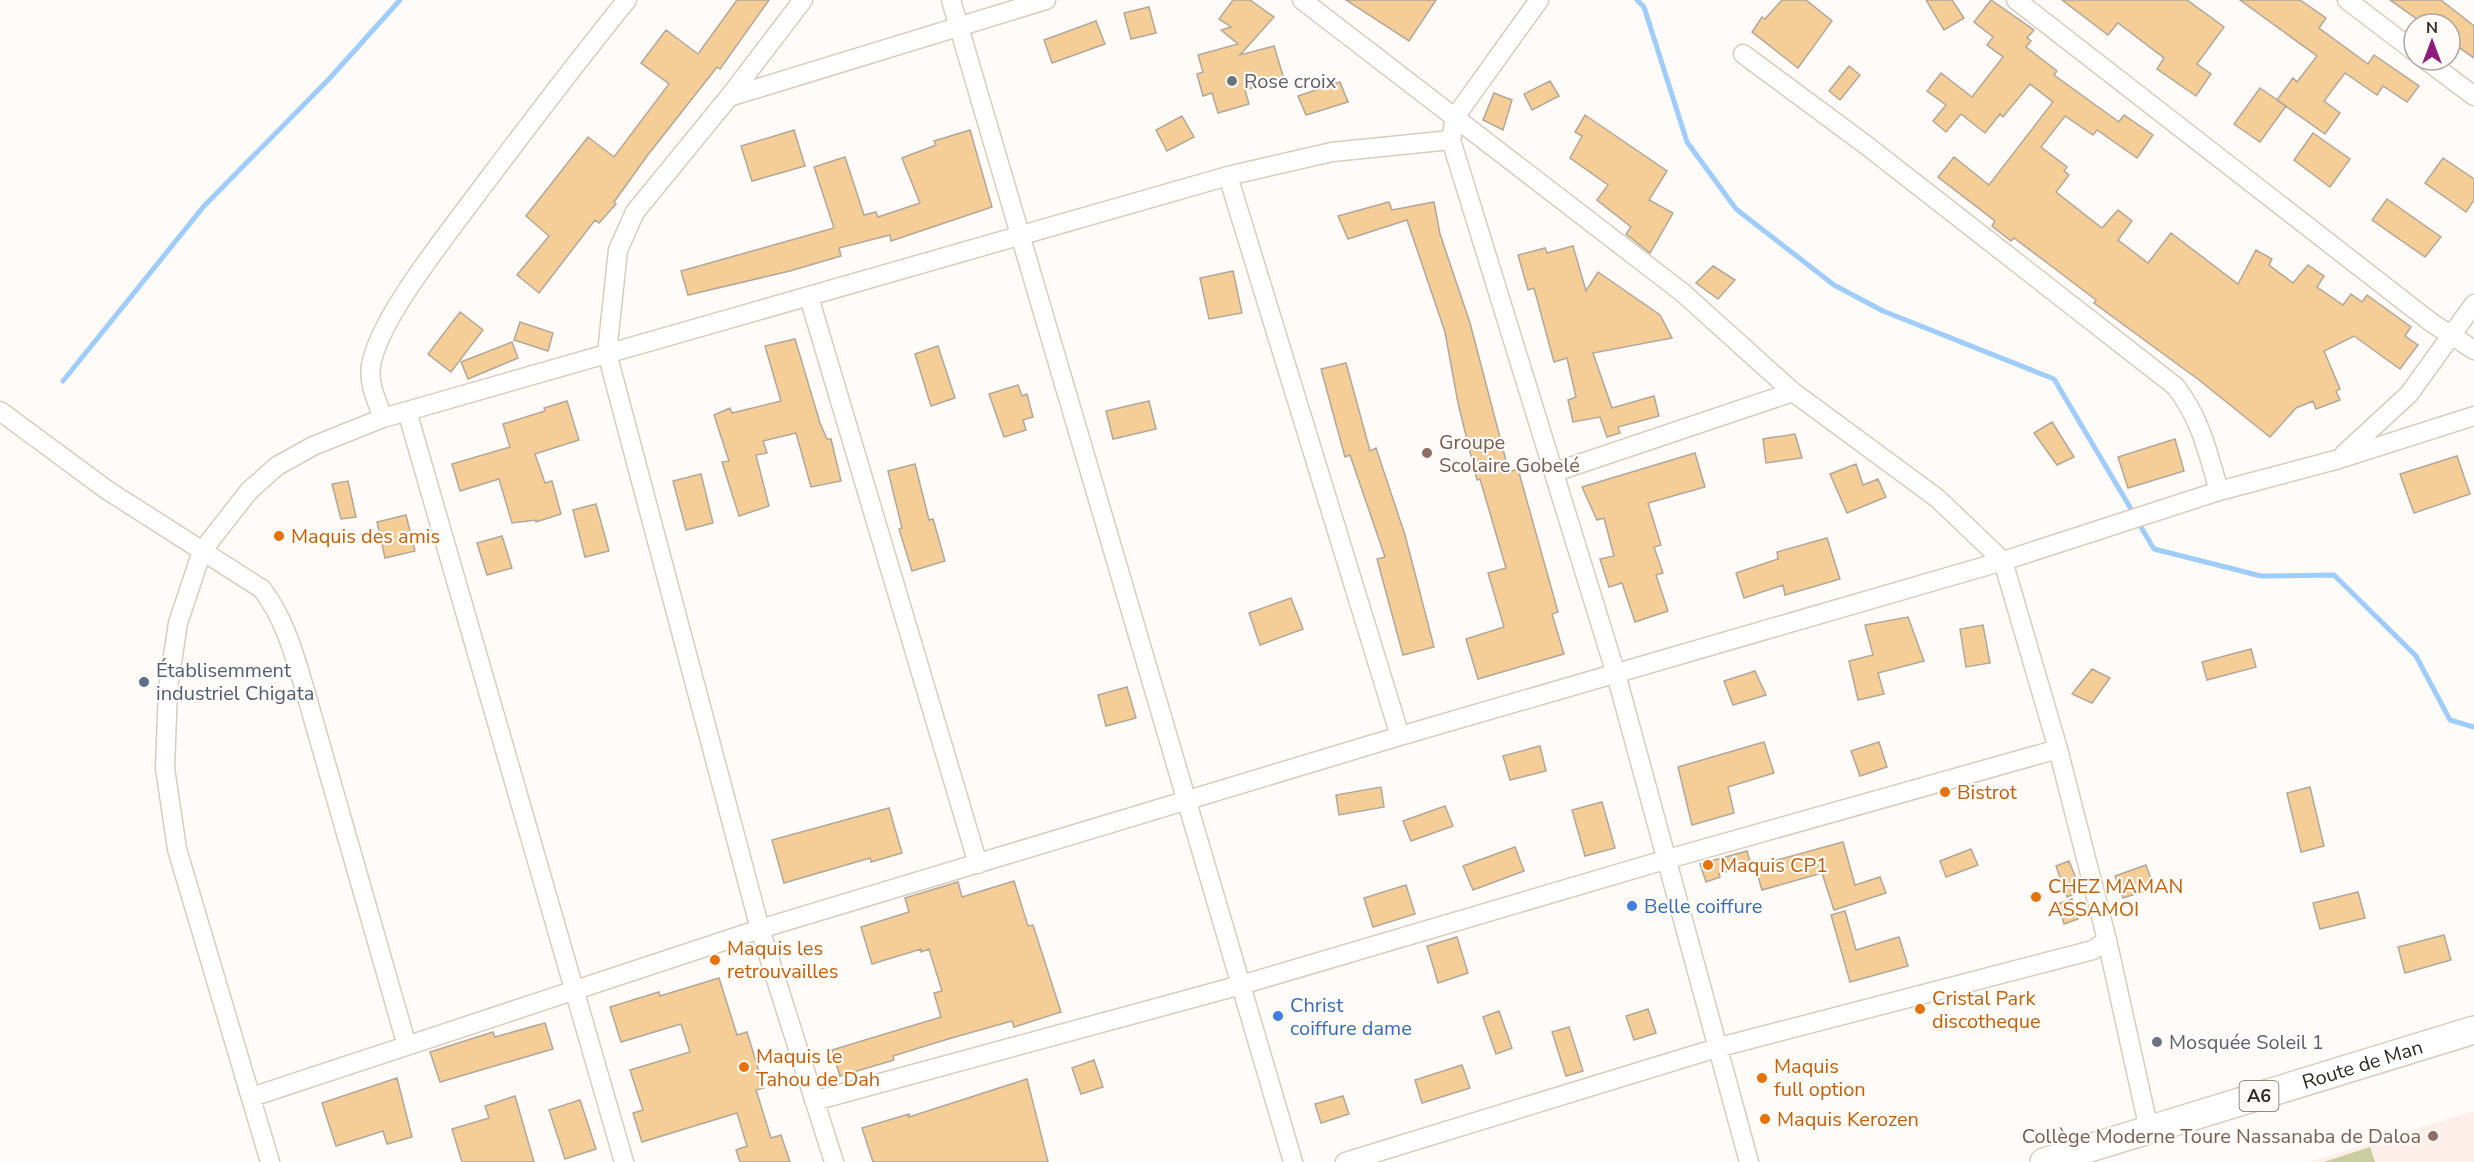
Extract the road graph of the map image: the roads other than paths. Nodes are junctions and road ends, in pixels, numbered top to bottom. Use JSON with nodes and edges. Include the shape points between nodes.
{"nodes":[{"id":1,"x":627,"y":0,"type":"edge"},
{"id":2,"x":803,"y":0,"type":"edge"},
{"id":3,"x":951,"y":0,"type":"edge"},
{"id":4,"x":1046,"y":0,"type":"edge"},
{"id":5,"x":1302,"y":0,"type":"edge"},
{"id":6,"x":1539,"y":0,"type":"edge"},
{"id":7,"x":2016,"y":0,"type":"edge"},
{"id":8,"x":2347,"y":0,"type":"edge"},
{"id":9,"x":959,"y":28,"type":"junction"},
{"id":10,"x":2402,"y":42,"type":"edge"},
{"id":11,"x":1743,"y":54,"type":"dead end"},
{"id":12,"x":2442,"y":72,"type":"edge"},
{"id":13,"x":2474,"y":96,"type":"edge"},
{"id":14,"x":729,"y":97,"type":"junction"},
{"id":15,"x":1455,"y":117,"type":"junction"},
{"id":16,"x":1451,"y":140,"type":"junction"},
{"id":17,"x":1228,"y":176,"type":"junction"},
{"id":18,"x":1018,"y":236,"type":"junction"},
{"id":19,"x":809,"y":297,"type":"junction"},
{"id":20,"x":2474,"y":304,"type":"edge"},
{"id":21,"x":2450,"y":334,"type":"junction"},
{"id":22,"x":2474,"y":350,"type":"edge"},
{"id":23,"x":607,"y":353,"type":"junction"},
{"id":24,"x":1793,"y":392,"type":"junction"},
{"id":25,"x":0,"y":411,"type":"edge"},
{"id":26,"x":407,"y":411,"type":"junction"},
{"id":27,"x":2474,"y":416,"type":"edge"},
{"id":28,"x":383,"y":418,"type":"junction"},
{"id":29,"x":2338,"y":459,"type":"junction"},
{"id":30,"x":1555,"y":472,"type":"junction"},
{"id":31,"x":2219,"y":491,"type":"junction"},
{"id":32,"x":202,"y":551,"type":"junction"},
{"id":33,"x":2002,"y":561,"type":"junction"},
{"id":34,"x":1616,"y":674,"type":"junction"},
{"id":35,"x":1400,"y":736,"type":"junction"},
{"id":36,"x":2058,"y":749,"type":"junction"},
{"id":37,"x":1186,"y":801,"type":"junction"},
{"id":38,"x":1668,"y":859,"type":"junction"},
{"id":39,"x":978,"y":864,"type":"junction"},
{"id":40,"x":760,"y":929,"type":"junction"},
{"id":41,"x":2107,"y":940,"type":"junction"},
{"id":42,"x":1241,"y":985,"type":"junction"},
{"id":43,"x":572,"y":990,"type":"junction"},
{"id":44,"x":2474,"y":1030,"type":"edge"},
{"id":45,"x":407,"y":1047,"type":"junction"},
{"id":46,"x":1720,"y":1047,"type":"junction"},
{"id":47,"x":252,"y":1097,"type":"junction"},
{"id":48,"x":814,"y":1101,"type":"junction"},
{"id":49,"x":2149,"y":1130,"type":"junction"},
{"id":50,"x":270,"y":1162,"type":"edge"},
{"id":51,"x":624,"y":1162,"type":"edge"},
{"id":52,"x":834,"y":1162,"type":"edge"},
{"id":53,"x":1293,"y":1162,"type":"edge"},
{"id":54,"x":1345,"y":1162,"type":"edge"},
{"id":55,"x":1749,"y":1162,"type":"edge"},
{"id":56,"x":2044,"y":1162,"type":"edge"}],
"edges":[{"from":1,"to":28,"type":"street","via":[[568,72],[427,261],[381,336],[371,366],[372,388]]},
{"from":2,"to":14,"type":"street"},
{"from":3,"to":9,"type":"street"},
{"from":4,"to":9,"type":"street"},
{"from":5,"to":15,"type":"street"},
{"from":6,"to":15,"type":"street"},
{"from":7,"to":21,"type":"street","via":[[2432,324]]},
{"from":8,"to":10,"type":"street"},
{"from":9,"to":14,"type":"street"},
{"from":9,"to":18,"type":"street"},
{"from":11,"to":31,"type":"street","via":[[2175,386],[2200,426]]},
{"from":12,"to":13,"type":"street"},
{"from":14,"to":23,"type":"street","via":[[635,212],[618,250]]},
{"from":15,"to":16,"type":"street"},
{"from":15,"to":24,"type":"street","via":[[1683,293]]},
{"from":16,"to":17,"type":"street","via":[[1332,152]]},
{"from":16,"to":30,"type":"street"},
{"from":17,"to":18,"type":"street"},
{"from":17,"to":35,"type":"street"},
{"from":18,"to":19,"type":"street"},
{"from":18,"to":37,"type":"street"},
{"from":19,"to":23,"type":"street"},
{"from":19,"to":39,"type":"street"},
{"from":20,"to":21,"type":"street"},
{"from":21,"to":22,"type":"street"},
{"from":21,"to":29,"type":"street","via":[[2409,393]]},
{"from":23,"to":26,"type":"street"},
{"from":23,"to":40,"type":"street"},
{"from":24,"to":30,"type":"street"},
{"from":24,"to":33,"type":"street","via":[[1937,498]]},
{"from":25,"to":32,"type":"street","via":[[107,490]]},
{"from":26,"to":28,"type":"street"},
{"from":26,"to":43,"type":"street"},
{"from":27,"to":29,"type":"street"},
{"from":28,"to":32,"type":"street","via":[[313,446],[277,466],[249,491]]},
{"from":29,"to":31,"type":"street"},
{"from":30,"to":34,"type":"street"},
{"from":31,"to":33,"type":"street"},
{"from":32,"to":45,"type":"street","via":[[261,589],[288,633]]},
{"from":32,"to":47,"type":"street","via":[[178,623],[168,689],[165,768],[177,849]]},
{"from":33,"to":34,"type":"street"},
{"from":33,"to":36,"type":"street"},
{"from":34,"to":35,"type":"street"},
{"from":34,"to":38,"type":"street"},
{"from":35,"to":37,"type":"street"},
{"from":36,"to":38,"type":"street"},
{"from":36,"to":41,"type":"street"},
{"from":37,"to":39,"type":"street"},
{"from":37,"to":42,"type":"street"},
{"from":38,"to":42,"type":"street"},
{"from":38,"to":46,"type":"street"},
{"from":39,"to":40,"type":"street"},
{"from":40,"to":43,"type":"street"},
{"from":40,"to":48,"type":"street"},
{"from":41,"to":46,"type":"street","via":[[2092,950]]},
{"from":41,"to":49,"type":"street"},
{"from":42,"to":48,"type":"street"},
{"from":42,"to":53,"type":"street"},
{"from":43,"to":45,"type":"street"},
{"from":43,"to":51,"type":"street"},
{"from":44,"to":49,"type":"highway","name":"Route de Man","number":"A6"},
{"from":45,"to":47,"type":"street"},
{"from":46,"to":54,"type":"street"},
{"from":46,"to":55,"type":"street"},
{"from":47,"to":50,"type":"street"},
{"from":48,"to":52,"type":"street"},
{"from":49,"to":56,"type":"highway","name":"Route de Man","number":"A6"}]}
